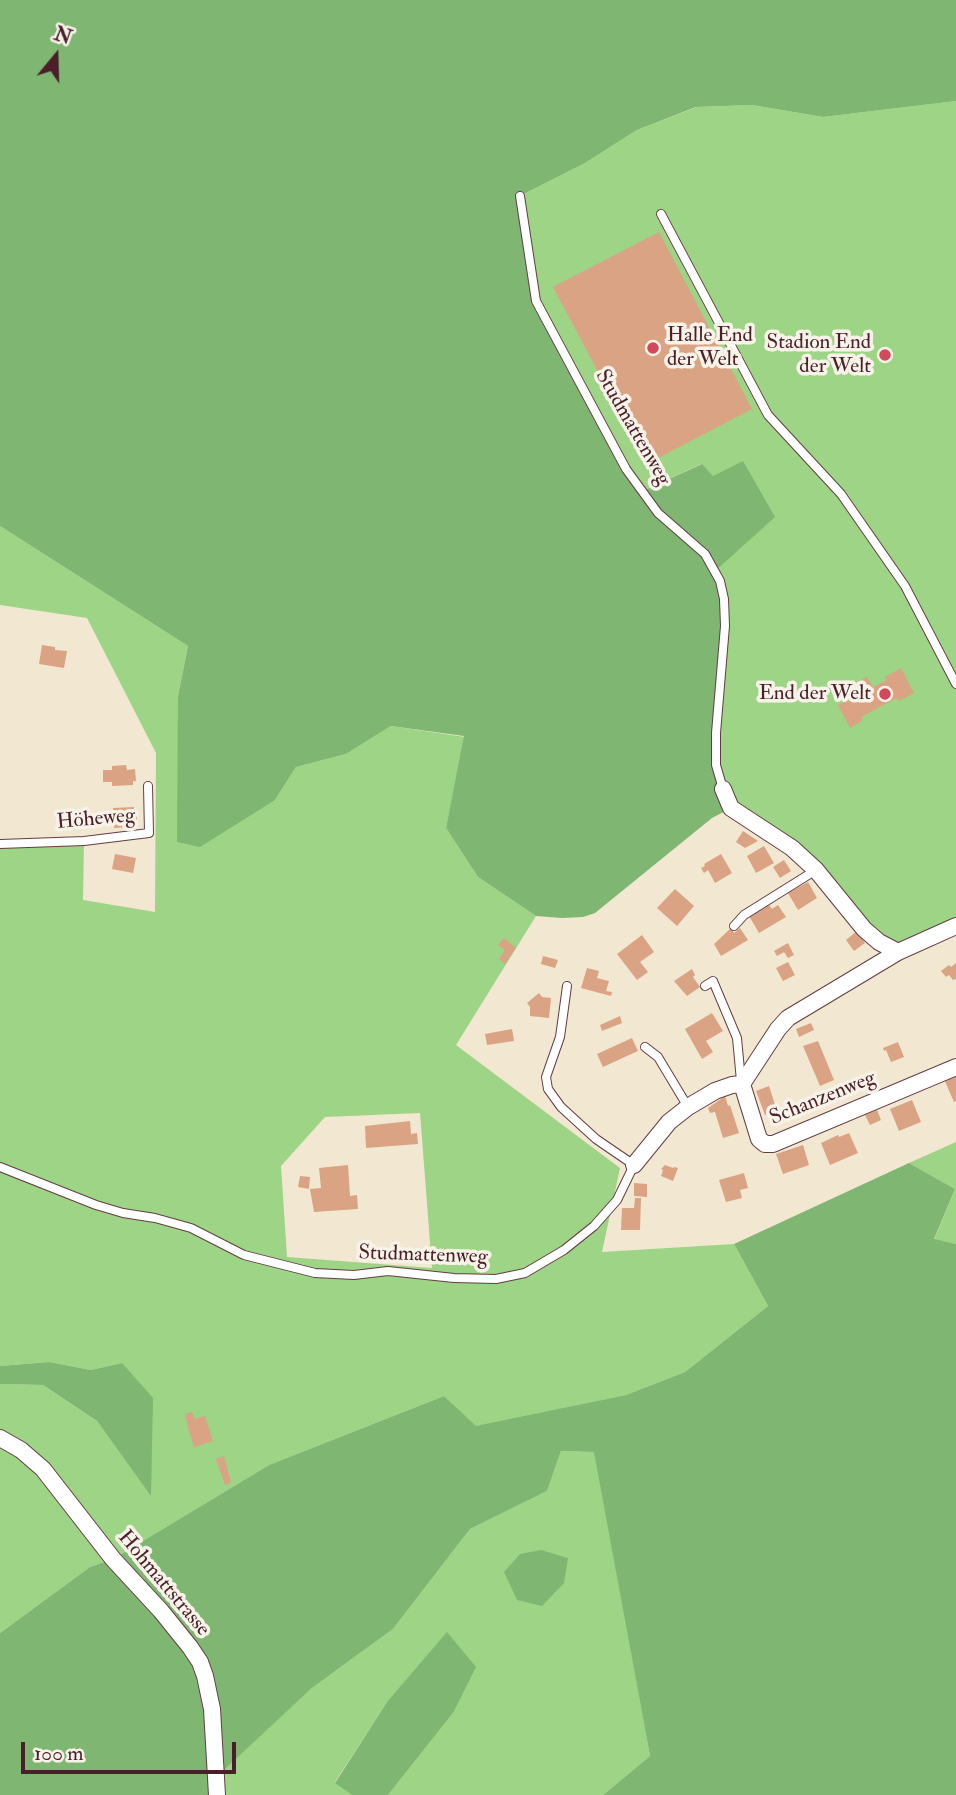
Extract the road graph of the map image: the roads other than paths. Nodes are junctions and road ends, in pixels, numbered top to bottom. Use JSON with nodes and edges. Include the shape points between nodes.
{"nodes":[{"id":1,"x":520,"y":196,"type":"dead end"},
{"id":2,"x":661,"y":214,"type":"dead end"},
{"id":3,"x":956,"y":684,"type":"edge"},
{"id":4,"x":148,"y":786,"type":"dead end"},
{"id":5,"x":723,"y":789,"type":"joint"},
{"id":6,"x":0,"y":844,"type":"edge"},
{"id":7,"x":816,"y":870,"type":"junction"},
{"id":8,"x":734,"y":926,"type":"dead end"},
{"id":9,"x":956,"y":926,"type":"edge"},
{"id":10,"x":898,"y":952,"type":"junction"},
{"id":11,"x":567,"y":985,"type":"dead end"},
{"id":12,"x":705,"y":986,"type":"dead end"},
{"id":13,"x":645,"y":1047,"type":"dead end"},
{"id":14,"x":956,"y":1067,"type":"edge"},
{"id":15,"x":742,"y":1084,"type":"junction"},
{"id":16,"x":688,"y":1107,"type":"junction"},
{"id":17,"x":634,"y":1165,"type":"junction"},
{"id":18,"x":0,"y":1167,"type":"edge"},
{"id":19,"x":0,"y":1438,"type":"edge"},
{"id":20,"x":217,"y":1795,"type":"edge"}],
"edges":[{"from":1,"to":5,"type":"lane","name":"Studmattenweg","via":[[536,301],[626,469],[659,513],[705,554],[720,581],[724,626],[716,765]]},
{"from":2,"to":3,"type":"lane","via":[[768,415],[841,494],[905,586]]},
{"from":4,"to":6,"type":"lane","name":"Höheweg","via":[[149,833]]},
{"from":5,"to":7,"type":"street","name":"Studmattenweg","via":[[731,808],[775,835]]},
{"from":7,"to":8,"type":"lane"},
{"from":7,"to":10,"type":"street","name":"Studmattenweg","via":[[864,929]]},
{"from":9,"to":10,"type":"street"},
{"from":10,"to":15,"type":"street","via":[[788,1018]]},
{"from":11,"to":17,"type":"lane","via":[[560,1037],[546,1077],[548,1089],[596,1139]]},
{"from":12,"to":15,"type":"lane","via":[[713,981],[737,1038]]},
{"from":13,"to":16,"type":"lane","via":[[658,1057]]},
{"from":14,"to":15,"type":"street","name":"Schanzenweg","via":[[773,1144],[759,1139]]},
{"from":15,"to":16,"type":"street","name":"Studmattenweg","via":[[715,1091]]},
{"from":16,"to":17,"type":"street","name":"Studmattenweg","via":[[669,1122]]},
{"from":17,"to":18,"type":"lane","name":"Studmattenweg","via":[[617,1200],[594,1226],[525,1273],[496,1279],[388,1271],[315,1273],[244,1255],[191,1228],[96,1205]]},
{"from":19,"to":20,"type":"street","name":"Hohmattstrasse","via":[[43,1469],[200,1662],[212,1709]]}]}
